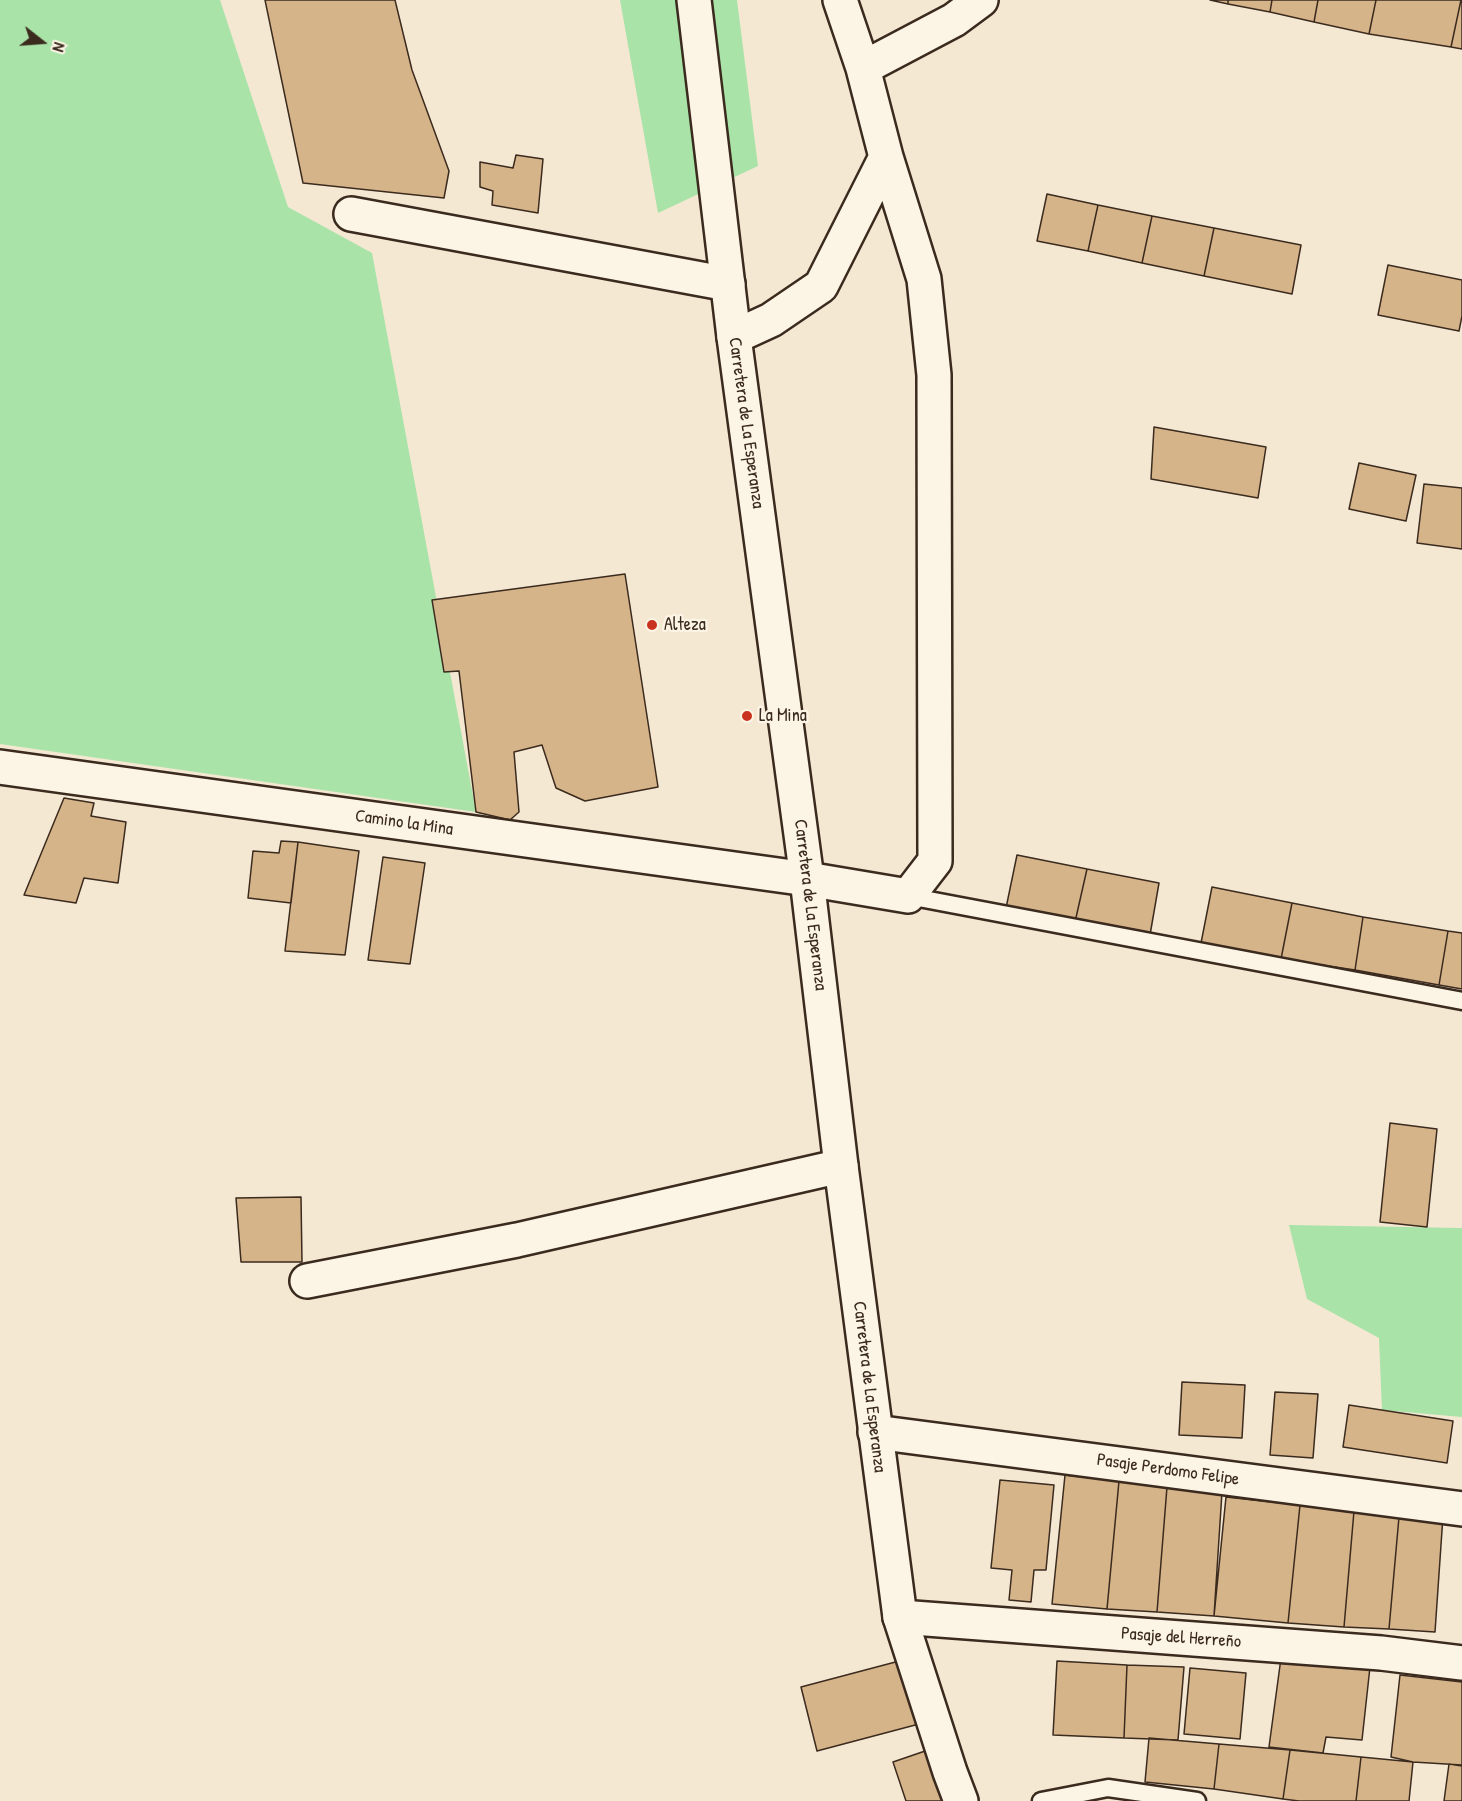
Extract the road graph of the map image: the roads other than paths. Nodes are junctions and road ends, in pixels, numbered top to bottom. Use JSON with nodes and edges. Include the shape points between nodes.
{"nodes":[{"id":1,"x":694,"y":0,"type":"edge"},
{"id":2,"x":840,"y":0,"type":"edge"},
{"id":3,"x":981,"y":0,"type":"edge"},
{"id":4,"x":863,"y":68,"type":"junction"},
{"id":5,"x":886,"y":157,"type":"junction"},
{"id":6,"x":351,"y":214,"type":"dead end"},
{"id":7,"x":728,"y":284,"type":"junction"},
{"id":8,"x":734,"y":337,"type":"junction"},
{"id":9,"x":0,"y":767,"type":"edge"},
{"id":10,"x":807,"y":879,"type":"junction"},
{"id":11,"x":908,"y":896,"type":"junction"},
{"id":12,"x":1462,"y":1001,"type":"edge"},
{"id":13,"x":841,"y":1166,"type":"junction"},
{"id":14,"x":307,"y":1281,"type":"dead end"},
{"id":15,"x":875,"y":1432,"type":"junction"},
{"id":16,"x":1462,"y":1509,"type":"edge"},
{"id":17,"x":900,"y":1617,"type":"junction"},
{"id":18,"x":1462,"y":1663,"type":"edge"},
{"id":19,"x":961,"y":1801,"type":"edge"},
{"id":20,"x":1041,"y":1801,"type":"edge"},
{"id":21,"x":1197,"y":1801,"type":"edge"}],
"edges":[{"from":1,"to":7,"type":"street","name":"Carretera de La Esperanza"},
{"from":2,"to":4,"type":"street"},
{"from":3,"to":4,"type":"street","via":[[954,20]]},
{"from":4,"to":5,"type":"street"},
{"from":5,"to":8,"type":"street","via":[[821,286],[771,320]]},
{"from":5,"to":11,"type":"street","via":[[924,279],[934,375],[935,861]]},
{"from":6,"to":7,"type":"street"},
{"from":7,"to":8,"type":"street","name":"Carretera de La Esperanza"},
{"from":8,"to":10,"type":"street","name":"Carretera de La Esperanza"},
{"from":9,"to":10,"type":"street","name":"Camino la Mina"},
{"from":10,"to":11,"type":"street","name":"Camino la Mina"},
{"from":10,"to":13,"type":"street","name":"Carretera de La Esperanza"},
{"from":11,"to":12,"type":"lane"},
{"from":13,"to":14,"type":"street","via":[[517,1240]]},
{"from":13,"to":15,"type":"street","name":"Carretera de La Esperanza"},
{"from":15,"to":16,"type":"street","name":"Pasaje Perdomo Felipe"},
{"from":15,"to":17,"type":"street","name":"Carretera de La Esperanza"},
{"from":17,"to":18,"type":"street","name":"Pasaje del Herreño","via":[[1381,1653]]},
{"from":17,"to":19,"type":"street","name":"Carretera de La Esperanza"},
{"from":20,"to":21,"type":"lane","via":[[1108,1788]]}]}
